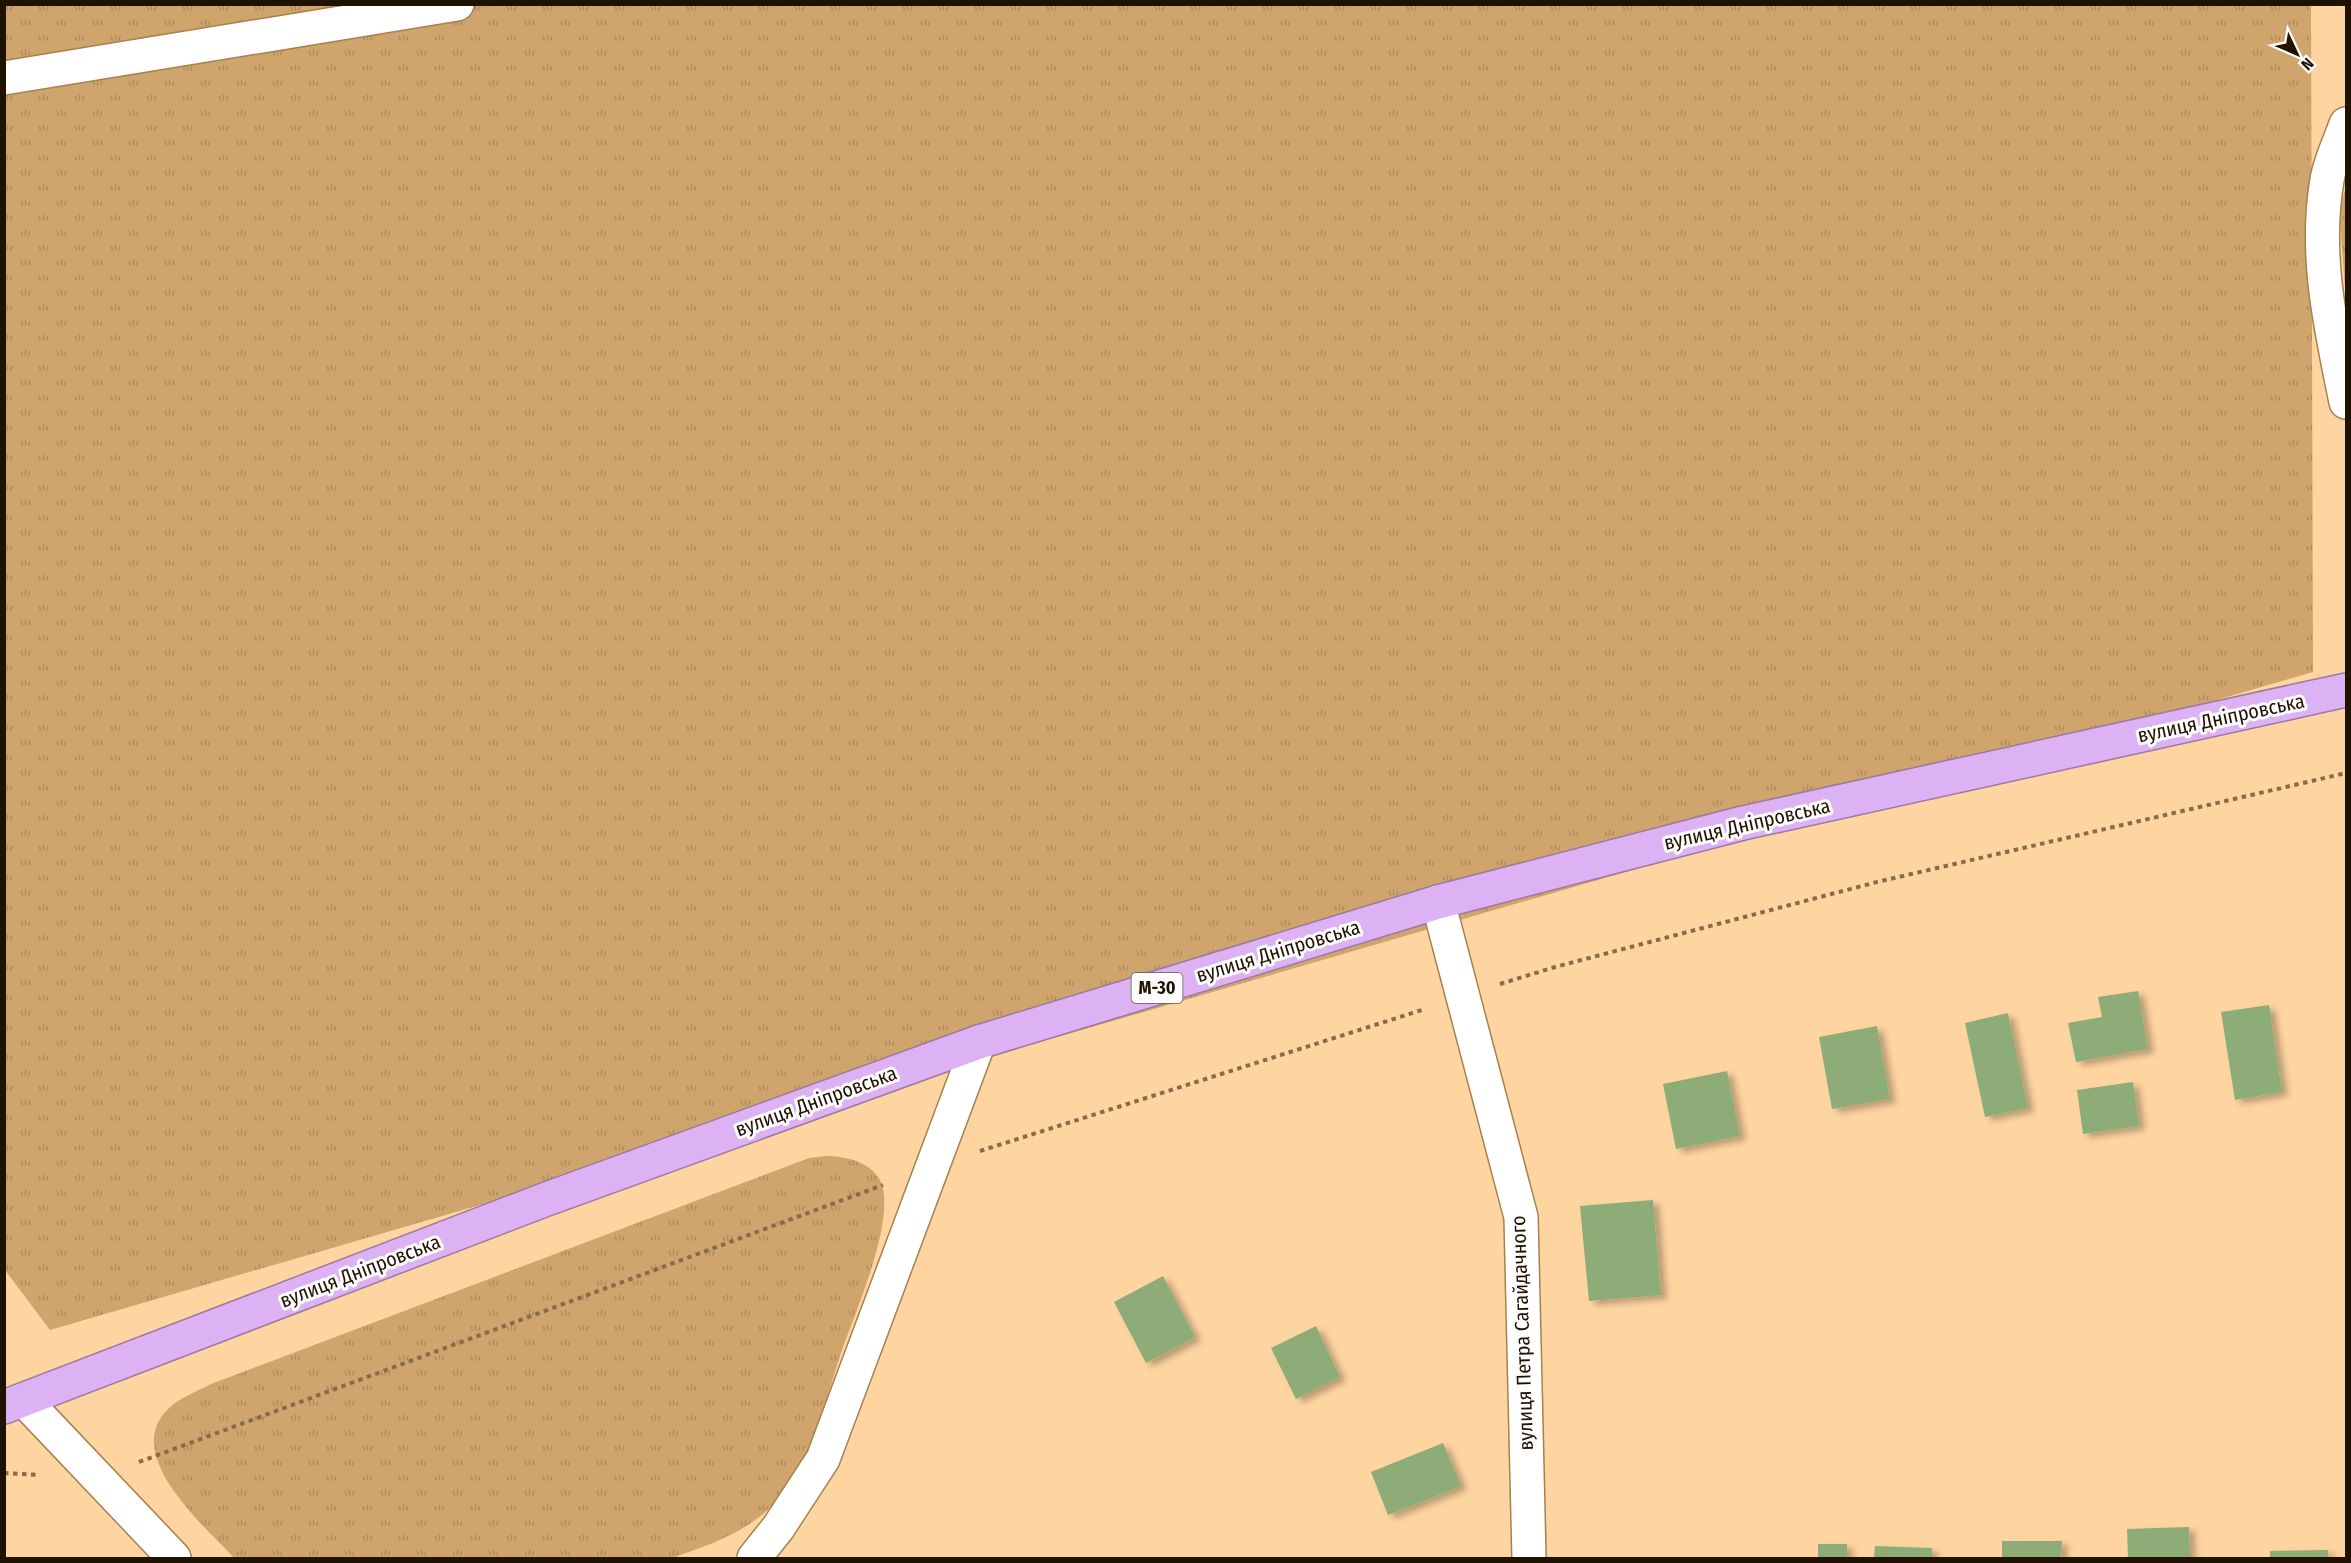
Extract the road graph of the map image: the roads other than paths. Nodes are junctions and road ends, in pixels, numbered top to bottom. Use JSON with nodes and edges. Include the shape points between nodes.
{"nodes":[{"id":1,"x":457,"y":4,"type":"edge"},
{"id":2,"x":4,"y":78,"type":"edge"},
{"id":3,"x":2346,"y":124,"type":"edge"},
{"id":4,"x":2346,"y":402,"type":"edge"},
{"id":5,"x":2346,"y":690,"type":"edge"},
{"id":6,"x":1438,"y":902,"type":"junction"},
{"id":7,"x":979,"y":1042,"type":"junction"},
{"id":8,"x":14,"y":1403,"type":"edge"},
{"id":9,"x":174,"y":1558,"type":"edge"},
{"id":10,"x":754,"y":1558,"type":"edge"},
{"id":11,"x":1529,"y":1558,"type":"edge"}],
"edges":[{"from":1,"to":2,"type":"street"},
{"from":3,"to":4,"type":"street","via":[[2327,177],[2320,238],[2324,297]]},
{"from":5,"to":6,"type":"highway","name":"вулиця Дніпровська","number":"М-30","via":[[1743,823]]},
{"from":6,"to":7,"type":"highway","name":"вулиця Дніпровська","number":"М-30"},
{"from":6,"to":11,"type":"street","name":"вулиця Петра Сагайдачного","via":[[1521,1217]]},
{"from":7,"to":8,"type":"highway","name":"вулиця Дніпровська","number":"М-30","via":[[544,1200]]},
{"from":7,"to":10,"type":"street","via":[[823,1459]]},
{"from":8,"to":9,"type":"street","via":[[98,1478]]}]}
